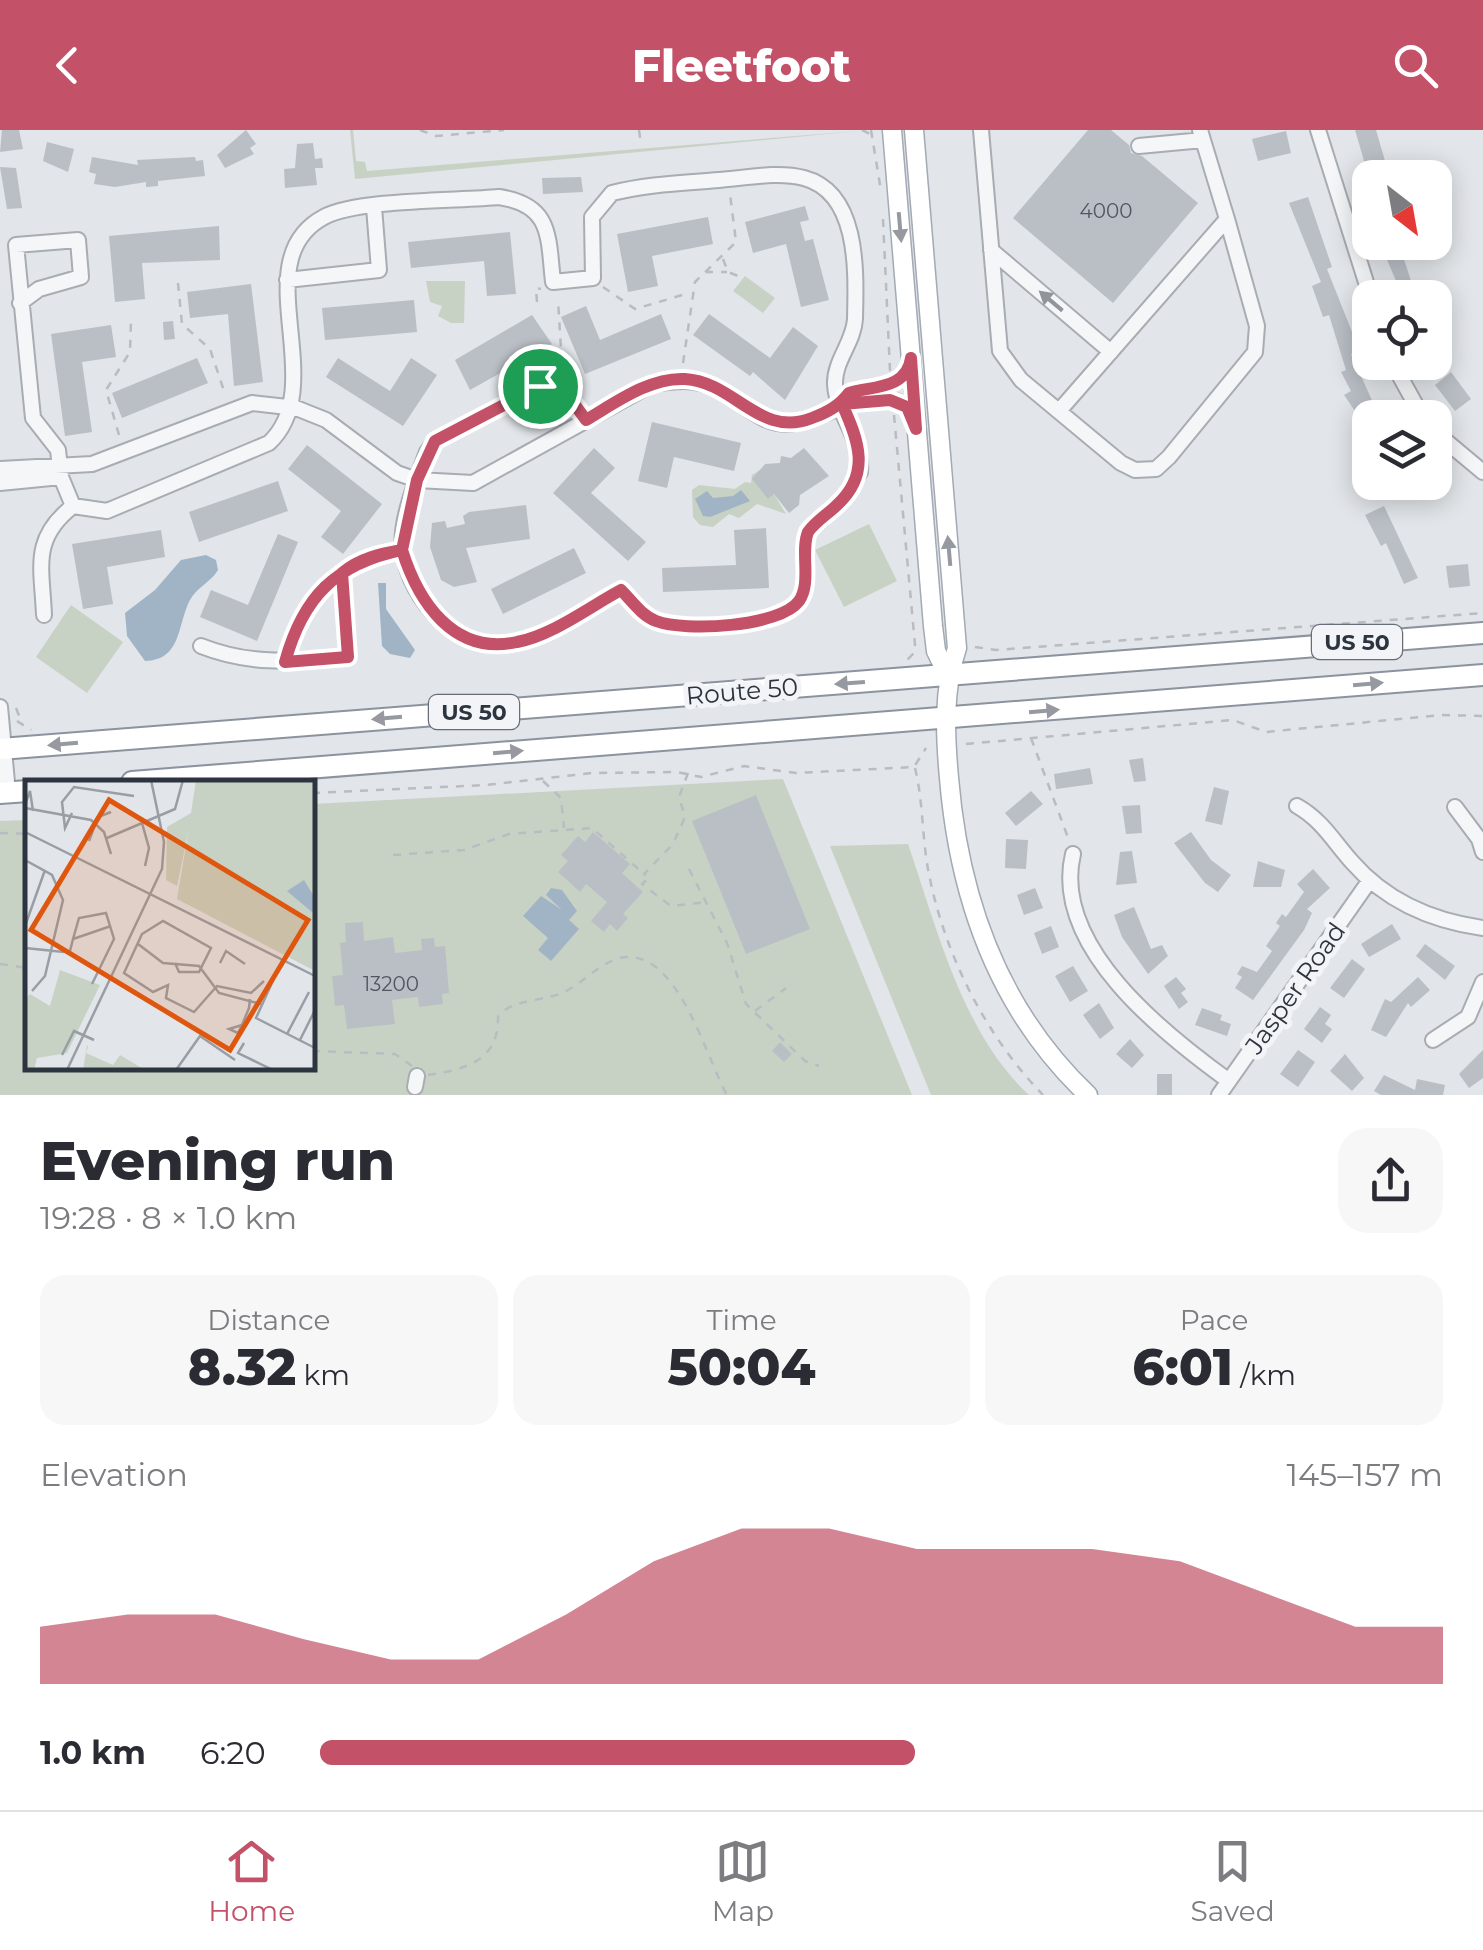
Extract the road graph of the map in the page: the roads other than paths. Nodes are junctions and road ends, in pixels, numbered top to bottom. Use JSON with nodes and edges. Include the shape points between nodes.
{"nodes":[{"id":1,"x":892,"y":130,"type":"edge"},
{"id":2,"x":914,"y":130,"type":"edge"},
{"id":3,"x":981,"y":130,"type":"edge"},
{"id":4,"x":1318,"y":130,"type":"edge"},
{"id":5,"x":1201,"y":135,"type":"edge"},
{"id":6,"x":1139,"y":146,"type":"dead end"},
{"id":7,"x":374,"y":207,"type":"junction"},
{"id":8,"x":1226,"y":220,"type":"junction"},
{"id":9,"x":991,"y":250,"type":"junction"},
{"id":10,"x":288,"y":280,"type":"junction"},
{"id":11,"x":1365,"y":280,"type":"edge"},
{"id":12,"x":20,"y":303,"type":"junction"},
{"id":13,"x":1111,"y":352,"type":"junction"},
{"id":14,"x":911,"y":358,"type":"junction"},
{"id":15,"x":842,"y":404,"type":"junction"},
{"id":16,"x":288,"y":407,"type":"junction"},
{"id":17,"x":1059,"y":412,"type":"junction"},
{"id":18,"x":586,"y":420,"type":"junction"},
{"id":19,"x":916,"y":429,"type":"junction"},
{"id":20,"x":1452,"y":446,"type":"edge"},
{"id":21,"x":0,"y":469,"type":"edge"},
{"id":22,"x":60,"y":472,"type":"junction"},
{"id":23,"x":1483,"y":472,"type":"edge"},
{"id":24,"x":417,"y":480,"type":"junction"},
{"id":25,"x":0,"y":483,"type":"edge"},
{"id":26,"x":73,"y":506,"type":"junction"},
{"id":27,"x":402,"y":550,"type":"junction"},
{"id":28,"x":342,"y":573,"type":"junction"},
{"id":29,"x":44,"y":615,"type":"dead end"},
{"id":30,"x":1483,"y":633,"type":"edge"},
{"id":31,"x":201,"y":646,"type":"dead end"},
{"id":32,"x":285,"y":662,"type":"junction"},
{"id":33,"x":1483,"y":675,"type":"edge"},
{"id":34,"x":948,"y":676,"type":"junction"},
{"id":35,"x":0,"y":707,"type":"edge"},
{"id":36,"x":946,"y":719,"type":"junction"},
{"id":37,"x":3,"y":749,"type":"edge"},
{"id":38,"x":156,"y":780,"type":"edge"},
{"id":39,"x":12,"y":792,"type":"edge"},
{"id":40,"x":1297,"y":806,"type":"dead end"},
{"id":41,"x":1455,"y":807,"type":"dead end"},
{"id":42,"x":1483,"y":852,"type":"edge"},
{"id":43,"x":1073,"y":854,"type":"road end"},
{"id":44,"x":1370,"y":880,"type":"junction"},
{"id":45,"x":1483,"y":928,"type":"edge"},
{"id":46,"x":1483,"y":982,"type":"edge"},
{"id":47,"x":1433,"y":1040,"type":"dead end"},
{"id":48,"x":1229,"y":1081,"type":"junction"},
{"id":49,"x":1088,"y":1095,"type":"edge"},
{"id":50,"x":1219,"y":1095,"type":"edge"}],
"edges":[{"from":1,"to":14,"type":"main road","one_way":true},
{"from":34,"to":2,"type":"main road","one_way":true,"via":[[957,648]]},
{"from":3,"to":9,"type":"street"},
{"from":4,"to":11,"type":"street"},
{"from":5,"to":6,"type":"street"},
{"from":5,"to":8,"type":"street"},
{"from":7,"to":10,"type":"street","via":[[325,216],[308,228],[290,256]]},
{"from":7,"to":10,"type":"street","via":[[379,270]]},
{"from":7,"to":15,"type":"street","via":[[500,197],[533,206],[544,219],[553,282],[593,278],[592,217],[612,193],[757,176],[821,184],[848,220],[856,282],[854,326],[835,374]]},
{"from":8,"to":13,"type":"street"},
{"from":8,"to":17,"type":"street","via":[[1257,326],[1256,352],[1170,457],[1156,469],[1128,468]]},
{"from":13,"to":9,"type":"street","one_way":true},
{"from":9,"to":17,"type":"street","via":[[1000,351]]},
{"from":10,"to":16,"type":"street","via":[[295,367]]},
{"from":12,"to":12,"type":"street","via":[[39,289],[81,276],[78,240],[16,245]]},
{"from":12,"to":22,"type":"street","via":[[33,418],[51,437]]},
{"from":13,"to":17,"type":"street"},
{"from":14,"to":15,"type":"street","via":[[900,380],[849,393]]},
{"from":14,"to":19,"type":"main road"},
{"from":15,"to":18,"type":"street","via":[[810,419],[776,424],[712,386],[685,379],[652,384]]},
{"from":15,"to":19,"type":"street","via":[[893,400],[907,407]]},
{"from":15,"to":27,"type":"street","via":[[860,472],[842,501],[808,532],[803,592],[772,619],[668,624],[641,612],[621,590],[542,633],[496,644],[440,622],[417,591]]},
{"from":16,"to":22,"type":"street","via":[[230,408]]},
{"from":16,"to":24,"type":"street","via":[[326,420]]},
{"from":16,"to":26,"type":"street","via":[[280,433],[269,443],[107,511]]},
{"from":18,"to":24,"type":"street","via":[[473,483]]},
{"from":18,"to":24,"type":"street","via":[[564,390],[540,386],[435,441]]},
{"from":19,"to":34,"type":"main road","via":[[933,626]]},
{"from":20,"to":23,"type":"street"},
{"from":21,"to":22,"type":"street"},
{"from":22,"to":25,"type":"street"},
{"from":22,"to":26,"type":"street"},
{"from":24,"to":27,"type":"street"},
{"from":26,"to":29,"type":"street","via":[[47,530],[41,547]]},
{"from":27,"to":28,"type":"street","via":[[355,562]]},
{"from":28,"to":32,"type":"street","via":[[312,600]]},
{"from":28,"to":32,"type":"street","via":[[348,657]]},
{"from":30,"to":34,"type":"highway","name":"Route 50","number":"US 50"},
{"from":31,"to":32,"type":"street","via":[[234,660]]},
{"from":36,"to":33,"type":"highway","name":"Route 50","number":"US 50","one_way":true},
{"from":34,"to":36,"type":"main road"},
{"from":34,"to":37,"type":"highway","name":"Route 50","number":"US 50","one_way":true},
{"from":35,"to":37,"type":"street"},
{"from":38,"to":36,"type":"highway","name":"Route 50","number":"US 50","one_way":true},
{"from":36,"to":49,"type":"main road","via":[[952,818],[984,941],[1026,1022]]},
{"from":37,"to":39,"type":"street"},
{"from":40,"to":44,"type":"street","via":[[1322,824]]},
{"from":41,"to":42,"type":"street"},
{"from":43,"to":48,"type":"street","via":[[1072,902],[1107,968],[1158,1026]]},
{"from":44,"to":45,"type":"street","via":[[1425,914]]},
{"from":44,"to":48,"type":"street","name":"Jasper Road"},
{"from":46,"to":47,"type":"street","via":[[1468,1018]]},
{"from":48,"to":50,"type":"street","name":"Jasper Road"}]}
